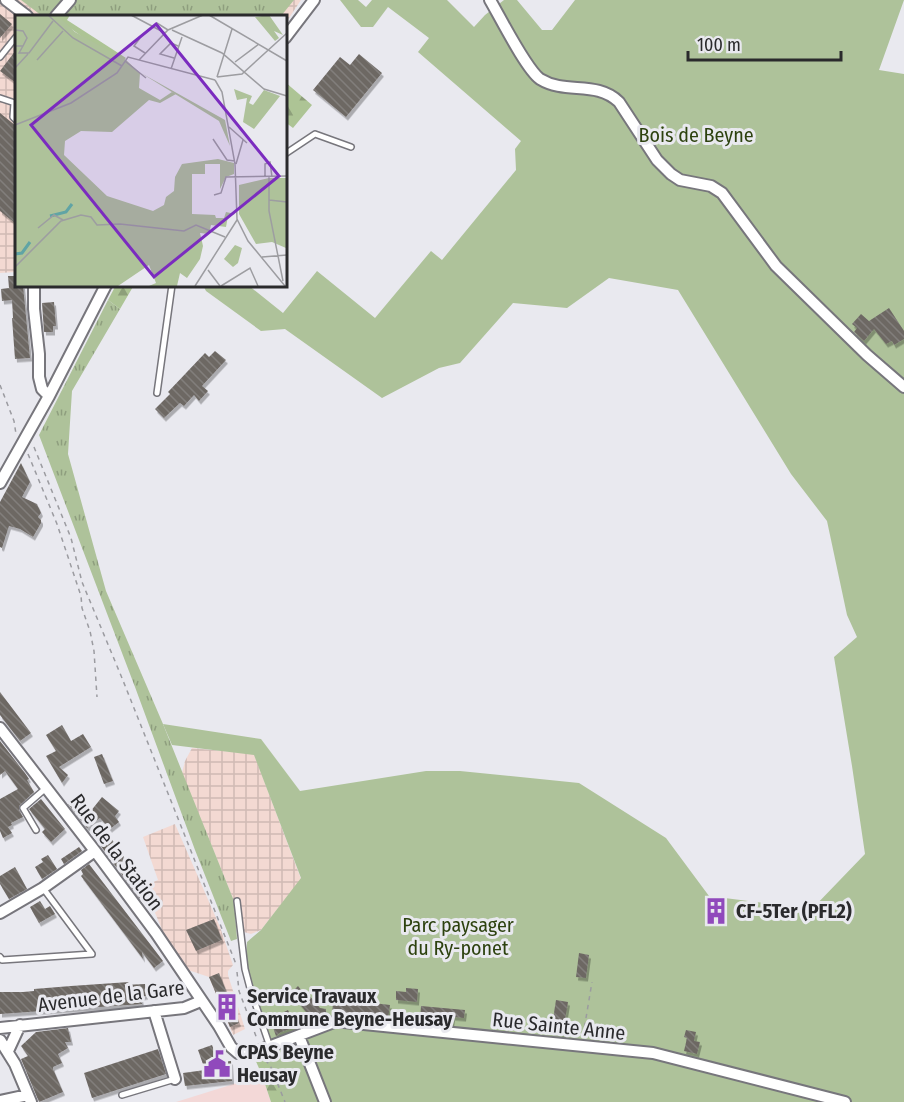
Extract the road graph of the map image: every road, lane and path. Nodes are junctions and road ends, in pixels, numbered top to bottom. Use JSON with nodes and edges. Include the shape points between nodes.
{"nodes":[{"id":1,"x":6,"y":0,"type":"edge"},
{"id":2,"x":70,"y":0,"type":"edge"},
{"id":3,"x":314,"y":0,"type":"edge"},
{"id":4,"x":490,"y":0,"type":"edge"},
{"id":5,"x":26,"y":15,"type":"edge"},
{"id":6,"x":57,"y":15,"type":"edge"},
{"id":7,"x":286,"y":37,"type":"edge"},
{"id":8,"x":15,"y":38,"type":"edge"},
{"id":9,"x":0,"y":57,"type":"edge"},
{"id":10,"x":0,"y":98,"type":"edge"},
{"id":11,"x":15,"y":103,"type":"edge"},
{"id":12,"x":15,"y":119,"type":"edge"},
{"id":13,"x":351,"y":147,"type":"dead end"},
{"id":14,"x":286,"y":153,"type":"edge"},
{"id":15,"x":34,"y":286,"type":"edge"},
{"id":16,"x":105,"y":286,"type":"edge"},
{"id":17,"x":172,"y":286,"type":"edge"},
{"id":18,"x":0,"y":385,"type":"edge"},
{"id":19,"x":904,"y":387,"type":"edge"},
{"id":20,"x":157,"y":393,"type":"dead end"},
{"id":21,"x":49,"y":396,"type":"junction"},
{"id":22,"x":14,"y":421,"type":"dead end"},
{"id":23,"x":20,"y":447,"type":"junction"},
{"id":24,"x":35,"y":452,"type":"dead end"},
{"id":25,"x":0,"y":483,"type":"edge"},
{"id":26,"x":97,"y":697,"type":"dead end"},
{"id":27,"x":0,"y":728,"type":"edge"},
{"id":28,"x":46,"y":788,"type":"junction"},
{"id":29,"x":36,"y":830,"type":"dead end"},
{"id":30,"x":95,"y":851,"type":"junction"},
{"id":31,"x":43,"y":888,"type":"junction"},
{"id":32,"x":237,"y":901,"type":"dead end"},
{"id":33,"x":0,"y":913,"type":"edge"},
{"id":34,"x":0,"y":957,"type":"edge"},
{"id":35,"x":592,"y":982,"type":"dead end"},
{"id":36,"x":201,"y":1001,"type":"junction"},
{"id":37,"x":154,"y":1011,"type":"junction"},
{"id":38,"x":20,"y":1025,"type":"junction"},
{"id":39,"x":0,"y":1028,"type":"edge"},
{"id":40,"x":300,"y":1036,"type":"junction"},
{"id":41,"x":0,"y":1040,"type":"edge"},
{"id":42,"x":582,"y":1046,"type":"junction"},
{"id":43,"x":265,"y":1049,"type":"junction"},
{"id":44,"x":8,"y":1051,"type":"junction"},
{"id":45,"x":271,"y":1068,"type":"dead end"},
{"id":46,"x":175,"y":1079,"type":"joint"},
{"id":47,"x":122,"y":1095,"type":"dead end"},
{"id":48,"x":30,"y":1099,"type":"edge"},
{"id":49,"x":0,"y":1101,"type":"edge"},
{"id":50,"x":285,"y":1102,"type":"edge"},
{"id":51,"x":325,"y":1102,"type":"edge"},
{"id":52,"x":844,"y":1102,"type":"edge"}],
"edges":[{"from":1,"to":5,"type":"street"},
{"from":2,"to":6,"type":"street"},
{"from":3,"to":7,"type":"street"},
{"from":4,"to":19,"type":"street","via":[[539,78],[556,86],[612,95],[657,160],[680,180],[711,186],[722,193],[776,266]]},
{"from":8,"to":9,"type":"lane"},
{"from":10,"to":11,"type":"lane"},
{"from":11,"to":12,"type":"lane"},
{"from":13,"to":14,"type":"lane","via":[[315,134]]},
{"from":15,"to":21,"type":"street","via":[[39,377]]},
{"from":16,"to":21,"type":"street"},
{"from":17,"to":20,"type":"lane"},
{"from":18,"to":22,"type":"path"},
{"from":21,"to":23,"type":"street"},
{"from":23,"to":25,"type":"street"},
{"from":23,"to":26,"type":"path","via":[[29,455],[81,596],[94,651]]},
{"from":24,"to":43,"type":"path","via":[[71,537],[82,582],[236,964],[239,991]]},
{"from":27,"to":28,"type":"street","name":"Rue de la Station"},
{"from":28,"to":29,"type":"lane","via":[[23,808]]},
{"from":28,"to":30,"type":"street","name":"Rue de la Station"},
{"from":30,"to":31,"type":"street"},
{"from":30,"to":36,"type":"street","name":"Rue de la Station"},
{"from":31,"to":33,"type":"street"},
{"from":31,"to":34,"type":"lane","via":[[92,954],[2,960]]},
{"from":32,"to":43,"type":"lane","via":[[245,969]]},
{"from":35,"to":42,"type":"path"},
{"from":36,"to":37,"type":"street","name":"Avenue de la Gare","via":[[184,1008]]},
{"from":36,"to":43,"type":"street","name":"Avenue de la Gare","via":[[238,1053]]},
{"from":37,"to":38,"type":"street","name":"Avenue de la Gare"},
{"from":37,"to":46,"type":"street"},
{"from":38,"to":39,"type":"street","name":"Avenue de la Gare"},
{"from":38,"to":44,"type":"street"},
{"from":40,"to":42,"type":"street","name":"Rue Sainte Anne","via":[[344,1022]]},
{"from":40,"to":43,"type":"street","name":"Rue Sainte Anne"},
{"from":40,"to":51,"type":"street"},
{"from":41,"to":44,"type":"street"},
{"from":42,"to":52,"type":"street","name":"Rue Sainte Anne","via":[[653,1053]]},
{"from":44,"to":48,"type":"street"},
{"from":45,"to":50,"type":"path"},
{"from":46,"to":47,"type":"lane"},
{"from":48,"to":49,"type":"street"}]}
